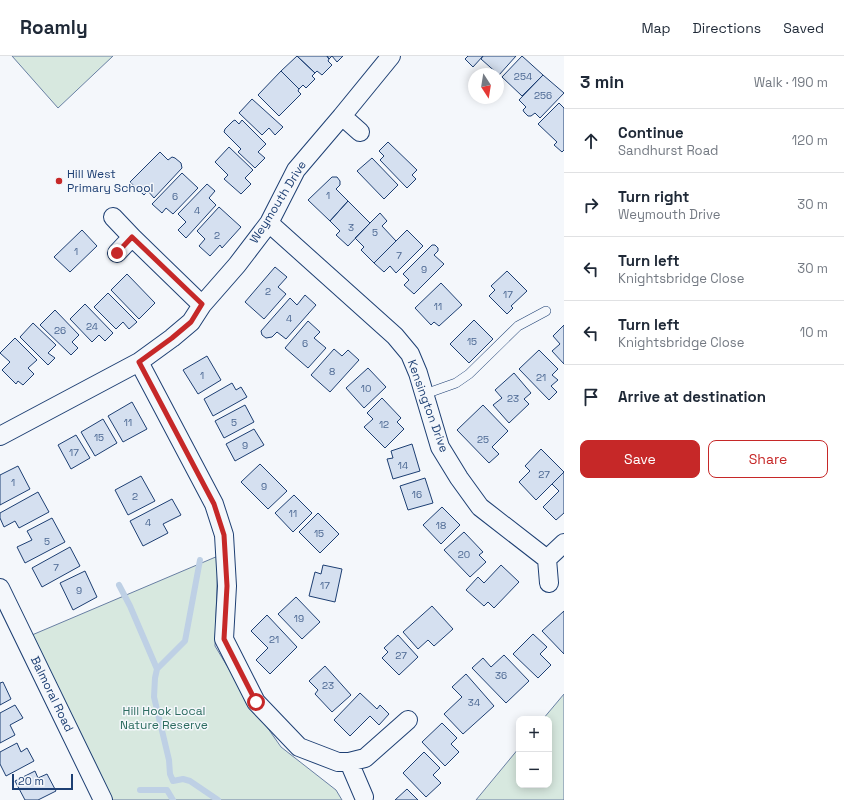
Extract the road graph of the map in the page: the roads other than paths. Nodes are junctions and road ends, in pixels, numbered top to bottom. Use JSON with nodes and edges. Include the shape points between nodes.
{"nodes":[{"id":1,"x":391,"y":56,"type":"edge"},
{"id":2,"x":342,"y":116,"type":"junction"},
{"id":3,"x":360,"y":132,"type":"dead end"},
{"id":4,"x":113,"y":217,"type":"dead end"},
{"id":5,"x":269,"y":223,"type":"junction"},
{"id":6,"x":132,"y":237,"type":"junction"},
{"id":7,"x":117,"y":253,"type":"dead end"},
{"id":8,"x":202,"y":304,"type":"junction"},
{"id":9,"x":546,"y":311,"type":"dead end"},
{"id":10,"x":139,"y":362,"type":"junction"},
{"id":11,"x":425,"y":394,"type":"junction"},
{"id":12,"x":0,"y":436,"type":"edge"},
{"id":13,"x":564,"y":544,"type":"edge"},
{"id":14,"x":547,"y":559,"type":"junction"},
{"id":15,"x":549,"y":583,"type":"dead end"},
{"id":16,"x":0,"y":588,"type":"edge"},
{"id":17,"x":408,"y":720,"type":"dead end"},
{"id":18,"x":349,"y":762,"type":"junction"},
{"id":19,"x":364,"y":797,"type":"dead end"},
{"id":20,"x":103,"y":800,"type":"edge"}],
"edges":[{"from":1,"to":2,"type":"street","name":"Weymouth Drive"},
{"from":2,"to":3,"type":"street"},
{"from":2,"to":5,"type":"street","name":"Weymouth Drive","via":[[296,170]]},
{"from":4,"to":6,"type":"street"},
{"from":5,"to":8,"type":"street","name":"Weymouth Drive","via":[[237,265]]},
{"from":5,"to":11,"type":"street","name":"Kensington Drive","via":[[395,336],[410,354]]},
{"from":6,"to":7,"type":"street"},
{"from":6,"to":8,"type":"street"},
{"from":8,"to":10,"type":"street","name":"Weymouth Drive","via":[[191,322]]},
{"from":9,"to":11,"type":"lane","via":[[518,326],[469,374],[456,383]]},
{"from":10,"to":12,"type":"street","name":"Weymouth Drive"},
{"from":10,"to":18,"type":"street","via":[[214,504],[224,535],[227,586],[224,639],[256,702],[299,747],[338,762]]},
{"from":11,"to":14,"type":"street","name":"Kensington Drive","via":[[440,447],[480,507]]},
{"from":13,"to":14,"type":"street"},
{"from":14,"to":15,"type":"street"},
{"from":16,"to":20,"type":"street","name":"Balmoral Road"},
{"from":17,"to":18,"type":"street","via":[[365,758]]},
{"from":18,"to":19,"type":"street"}]}
